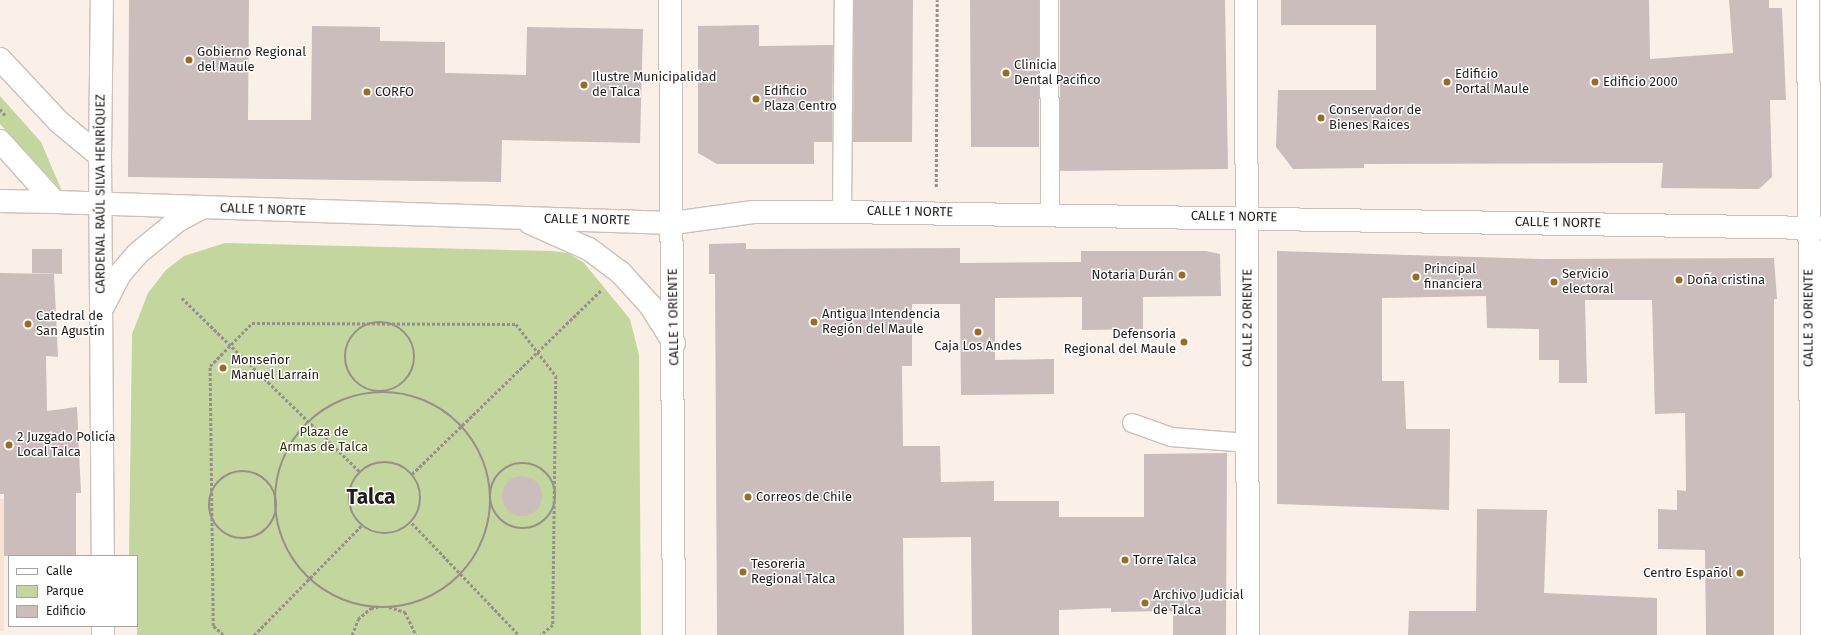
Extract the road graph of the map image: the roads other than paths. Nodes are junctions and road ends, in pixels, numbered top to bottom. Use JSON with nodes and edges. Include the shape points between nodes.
{"nodes":[{"id":1,"x":102,"y":0,"type":"edge"},
{"id":2,"x":670,"y":0,"type":"edge"},
{"id":3,"x":844,"y":0,"type":"edge"},
{"id":4,"x":1049,"y":0,"type":"edge"},
{"id":5,"x":1246,"y":0,"type":"edge"},
{"id":6,"x":1808,"y":0,"type":"edge"},
{"id":7,"x":1814,"y":44,"type":"edge"},
{"id":8,"x":0,"y":59,"type":"edge"},
{"id":9,"x":0,"y":141,"type":"edge"},
{"id":10,"x":100,"y":156,"type":"junction"},
{"id":11,"x":0,"y":201,"type":"edge"},
{"id":12,"x":56,"y":202,"type":"junction"},
{"id":13,"x":101,"y":204,"type":"junction"},
{"id":14,"x":200,"y":209,"type":"junction"},
{"id":15,"x":842,"y":212,"type":"junction"},
{"id":16,"x":1050,"y":216,"type":"junction"},
{"id":17,"x":1247,"y":217,"type":"junction"},
{"id":18,"x":516,"y":218,"type":"junction"},
{"id":19,"x":673,"y":223,"type":"junction"},
{"id":20,"x":1815,"y":228,"type":"edge"},
{"id":21,"x":101,"y":320,"type":"junction"},
{"id":22,"x":674,"y":343,"type":"junction"},
{"id":23,"x":1132,"y":423,"type":"dead end"},
{"id":24,"x":1248,"y":443,"type":"junction"},
{"id":25,"x":103,"y":555,"type":"edge"},
{"id":26,"x":674,"y":635,"type":"edge"},
{"id":27,"x":1248,"y":635,"type":"edge"},
{"id":28,"x":1812,"y":635,"type":"edge"}],
"edges":[{"from":1,"to":10,"type":"main road","name":"CARDENAL RAÚL SILVA HENRÍQUEZ"},
{"from":2,"to":19,"type":"main road","name":"CALLE 1 ORIENTE"},
{"from":3,"to":15,"type":"lane"},
{"from":4,"to":16,"type":"lane"},
{"from":5,"to":17,"type":"main road","name":"CALLE 2 ORIENTE"},
{"from":6,"to":7,"type":"main road","name":"CALLE 3 ORIENTE"},
{"from":7,"to":20,"type":"main road","name":"CALLE 3 ORIENTE"},
{"from":8,"to":10,"type":"main road","via":[[59,122]]},
{"from":9,"to":12,"type":"main road"},
{"from":10,"to":13,"type":"main road","name":"CARDENAL RAÚL SILVA HENRÍQUEZ"},
{"from":11,"to":12,"type":"main road","name":"CALLE 1 NORTE"},
{"from":12,"to":13,"type":"main road","name":"CALLE 1 NORTE"},
{"from":13,"to":14,"type":"main road","name":"CALLE 1 NORTE"},
{"from":13,"to":21,"type":"main road","name":"CARDENAL RAÚL SILVA HENRÍQUEZ"},
{"from":14,"to":18,"type":"main road","name":"CALLE 1 NORTE"},
{"from":14,"to":21,"type":"main road","via":[[177,221],[137,254],[105,297]]},
{"from":15,"to":16,"type":"main road","name":"CALLE 1 NORTE"},
{"from":15,"to":19,"type":"main road","name":"CALLE 1 NORTE","via":[[753,212]]},
{"from":16,"to":17,"type":"main road","name":"CALLE 1 NORTE"},
{"from":17,"to":20,"type":"main road","name":"CALLE 1 NORTE"},
{"from":17,"to":24,"type":"main road","name":"CALLE 2 ORIENTE"},
{"from":18,"to":19,"type":"main road","name":"CALLE 1 NORTE"},
{"from":18,"to":22,"type":"main road","via":[[588,249],[620,272],[650,305]]},
{"from":19,"to":22,"type":"main road","name":"CALLE 1 ORIENTE"},
{"from":20,"to":28,"type":"main road","name":"CALLE 3 ORIENTE"},
{"from":21,"to":25,"type":"main road","name":"CARDENAL RAÚL SILVA HENRÍQUEZ"},
{"from":22,"to":26,"type":"main road","name":"CALLE 1 ORIENTE"},
{"from":23,"to":24,"type":"lane","via":[[1171,437]]},
{"from":24,"to":27,"type":"main road","name":"CALLE 2 ORIENTE"}]}
